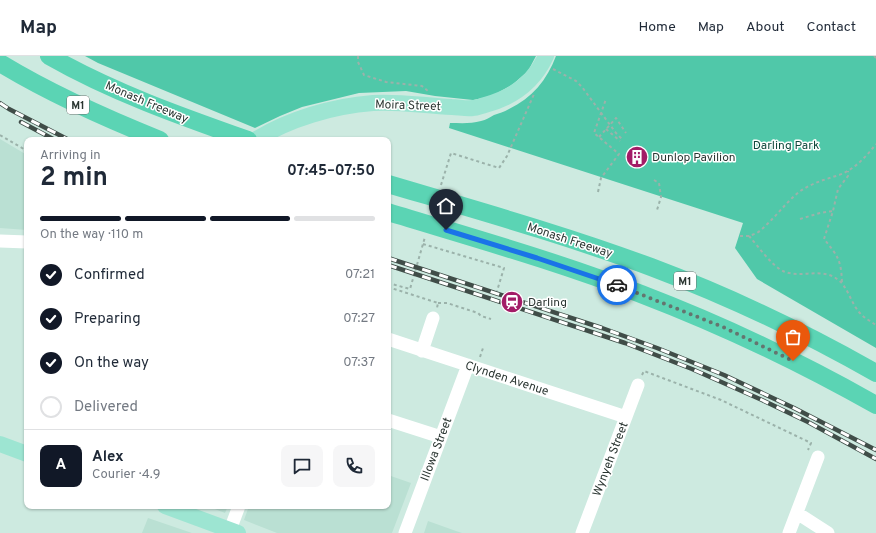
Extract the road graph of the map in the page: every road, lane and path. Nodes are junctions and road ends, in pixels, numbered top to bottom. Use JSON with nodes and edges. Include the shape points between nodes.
{"nodes":[{"id":1,"x":50,"y":56,"type":"edge"},
{"id":2,"x":358,"y":56,"type":"edge"},
{"id":3,"x":874,"y":56,"type":"edge"},
{"id":4,"x":876,"y":58,"type":"edge"},
{"id":5,"x":549,"y":62,"type":"edge"},
{"id":6,"x":0,"y":63,"type":"edge"},
{"id":7,"x":535,"y":92,"type":"dead end"},
{"id":8,"x":430,"y":93,"type":"dead end"},
{"id":9,"x":606,"y":99,"type":"dead end"},
{"id":10,"x":601,"y":113,"type":"junction"},
{"id":11,"x":610,"y":125,"type":"junction"},
{"id":12,"x":606,"y":130,"type":"junction"},
{"id":13,"x":626,"y":134,"type":"dead end"},
{"id":14,"x":0,"y":135,"type":"edge"},
{"id":15,"x":152,"y":137,"type":"edge"},
{"id":16,"x":239,"y":137,"type":"edge"},
{"id":17,"x":262,"y":137,"type":"edge"},
{"id":18,"x":599,"y":138,"type":"junction"},
{"id":19,"x":876,"y":144,"type":"edge"},
{"id":20,"x":24,"y":149,"type":"edge"},
{"id":21,"x":446,"y":171,"type":"dead end"},
{"id":22,"x":848,"y":171,"type":"junction"},
{"id":23,"x":654,"y":180,"type":"dead end"},
{"id":24,"x":391,"y":185,"type":"edge"},
{"id":25,"x":598,"y":192,"type":"dead end"},
{"id":26,"x":657,"y":210,"type":"dead end"},
{"id":27,"x":833,"y":211,"type":"junction"},
{"id":28,"x":391,"y":213,"type":"edge"},
{"id":29,"x":800,"y":220,"type":"dead end"},
{"id":30,"x":740,"y":236,"type":"dead end"},
{"id":31,"x":749,"y":236,"type":"junction"},
{"id":32,"x":0,"y":241,"type":"edge"},
{"id":33,"x":24,"y":242,"type":"edge"},
{"id":34,"x":842,"y":283,"type":"junction"},
{"id":35,"x":391,"y":284,"type":"edge"},
{"id":36,"x":391,"y":288,"type":"edge"},
{"id":37,"x":497,"y":291,"type":"dead end"},
{"id":38,"x":433,"y":301,"type":"dead end"},
{"id":39,"x":438,"y":302,"type":"dead end"},
{"id":40,"x":433,"y":318,"type":"dead end"},
{"id":41,"x":491,"y":319,"type":"dead end"},
{"id":42,"x":876,"y":325,"type":"edge"},
{"id":43,"x":391,"y":340,"type":"edge"},
{"id":44,"x":422,"y":351,"type":"junction"},
{"id":45,"x":468,"y":365,"type":"junction"},
{"id":46,"x":876,"y":373,"type":"edge"},
{"id":47,"x":638,"y":385,"type":"joint"},
{"id":48,"x":876,"y":405,"type":"edge"},
{"id":49,"x":626,"y":417,"type":"junction"},
{"id":50,"x":391,"y":421,"type":"edge"},
{"id":51,"x":441,"y":436,"type":"junction"},
{"id":52,"x":0,"y":444,"type":"edge"},
{"id":53,"x":24,"y":453,"type":"edge"},
{"id":54,"x":812,"y":456,"type":"joint"},
{"id":55,"x":174,"y":509,"type":"edge"},
{"id":56,"x":238,"y":509,"type":"edge"},
{"id":57,"x":797,"y":513,"type":"junction"},
{"id":58,"x":234,"y":531,"type":"edge"},
{"id":59,"x":405,"y":533,"type":"edge"},
{"id":60,"x":582,"y":533,"type":"edge"},
{"id":61,"x":789,"y":533,"type":"edge"},
{"id":62,"x":828,"y":533,"type":"edge"}],
"edges":[{"from":1,"to":16,"type":"highway","name":"Monash Freeway","number":"M1","via":[[130,96]]},
{"from":2,"to":8,"type":"path","via":[[364,75],[386,82],[422,86]]},
{"from":3,"to":4,"type":"path"},
{"from":5,"to":10,"type":"path","via":[[576,81]]},
{"from":5,"to":17,"type":"main road","name":"Moira Street","via":[[512,95],[493,103],[473,108],[403,102],[372,103],[330,110],[294,122]]},
{"from":6,"to":15,"type":"highway","number":"M1","via":[[62,98]]},
{"from":7,"to":21,"type":"path","via":[[507,156],[499,168],[451,153]]},
{"from":9,"to":10,"type":"path"},
{"from":10,"to":11,"type":"path"},
{"from":10,"to":18,"type":"path","via":[[594,133]]},
{"from":11,"to":12,"type":"path"},
{"from":11,"to":12,"type":"path","via":[[621,140]]},
{"from":11,"to":13,"type":"path","via":[[616,118]]},
{"from":12,"to":18,"type":"path"},
{"from":14,"to":20,"type":"path"},
{"from":18,"to":25,"type":"path","via":[[619,154],[602,178]]},
{"from":19,"to":22,"type":"path"},
{"from":22,"to":27,"type":"path","via":[[848,176],[838,189]]},
{"from":22,"to":31,"type":"path","via":[[799,192],[763,228]]},
{"from":23,"to":26,"type":"path","via":[[659,183],[661,197]]},
{"from":24,"to":46,"type":"highway","name":"Monash Freeway","number":"M1","via":[[548,232],[652,268],[765,316]]},
{"from":27,"to":29,"type":"path"},
{"from":27,"to":34,"type":"path","via":[[824,239],[837,255],[841,265]]},
{"from":28,"to":48,"type":"highway","number":"M1","via":[[537,258],[641,294],[766,347]]},
{"from":30,"to":31,"type":"path"},
{"from":31,"to":34,"type":"path","via":[[771,262],[784,272],[826,273]]},
{"from":32,"to":33,"type":"street"},
{"from":34,"to":42,"type":"path","via":[[859,312]]},
{"from":35,"to":37,"type":"path","via":[[410,289],[423,244],[504,268]]},
{"from":36,"to":38,"type":"path"},
{"from":39,"to":41,"type":"path"},
{"from":40,"to":44,"type":"street"},
{"from":43,"to":44,"type":"street","name":"Clynden Avenue"},
{"from":44,"to":45,"type":"street","name":"Clynden Avenue"},
{"from":45,"to":49,"type":"street","name":"Clynden Avenue"},
{"from":45,"to":51,"type":"street","name":"Illowa Street"},
{"from":47,"to":49,"type":"street","name":"Wynyeh Street"},
{"from":47,"to":54,"type":"path","via":[[644,371],[721,400],[811,442]]},
{"from":49,"to":60,"type":"street","name":"Wynyeh Street"},
{"from":50,"to":51,"type":"street"},
{"from":51,"to":59,"type":"street","name":"Illowa Street"},
{"from":52,"to":53,"type":"main road"},
{"from":54,"to":57,"type":"street"},
{"from":55,"to":58,"type":"main road"},
{"from":56,"to":58,"type":"street"},
{"from":57,"to":61,"type":"street"},
{"from":57,"to":62,"type":"street"}]}
